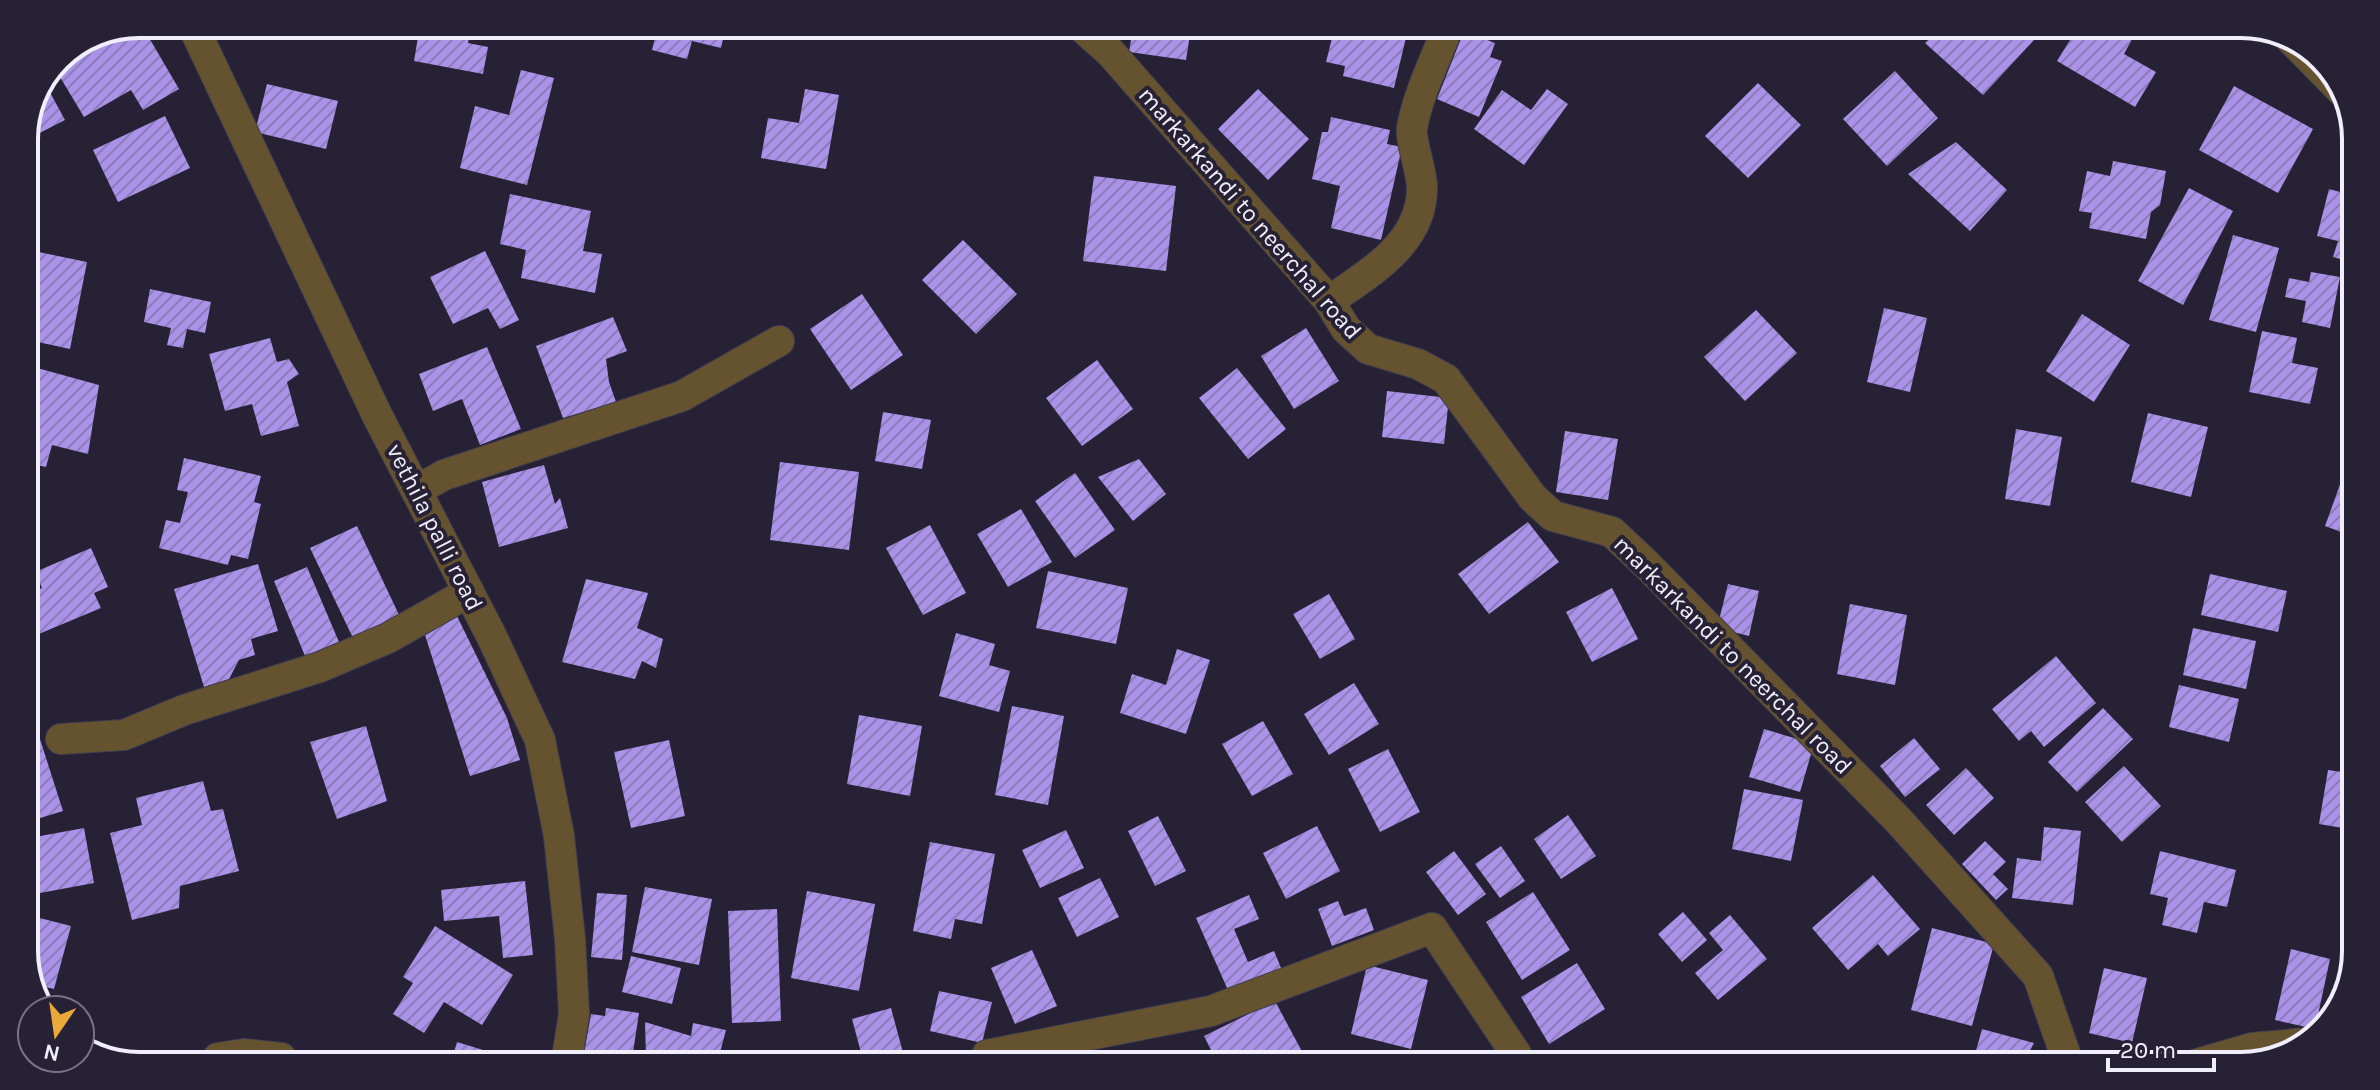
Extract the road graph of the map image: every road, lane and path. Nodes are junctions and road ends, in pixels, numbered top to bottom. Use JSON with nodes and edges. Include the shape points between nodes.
{"nodes":[{"id":1,"x":199,"y":38,"type":"edge"},
{"id":2,"x":1094,"y":38,"type":"edge"},
{"id":3,"x":1444,"y":38,"type":"edge"},
{"id":4,"x":1329,"y":301,"type":"junction"},
{"id":5,"x":779,"y":341,"type":"dead end"},
{"id":6,"x":417,"y":490,"type":"junction"},
{"id":7,"x":469,"y":592,"type":"junction"},
{"id":8,"x":61,"y":739,"type":"dead end"},
{"id":9,"x":2276,"y":1046,"type":"edge"},
{"id":10,"x":568,"y":1052,"type":"edge"},
{"id":11,"x":1002,"y":1052,"type":"edge"},
{"id":12,"x":1515,"y":1052,"type":"edge"},
{"id":13,"x":2064,"y":1052,"type":"edge"},
{"id":14,"x":2238,"y":1052,"type":"edge"}],
"edges":[{"from":1,"to":6,"type":"street","name":"vethila palli road"},
{"from":2,"to":4,"type":"street","name":"markarkandi to neerchal road"},
{"from":3,"to":4,"type":"street","via":[[1412,131],[1422,191],[1416,219],[1403,244],[1385,261]]},
{"from":4,"to":13,"type":"street","name":"markarkandi to neerchal road","via":[[1346,329],[1368,349],[1446,379],[1533,498],[1553,516],[1612,532],[1898,820],[2038,976]]},
{"from":5,"to":6,"type":"street","via":[[682,396],[444,475]]},
{"from":6,"to":7,"type":"street","name":"vethila palli road"},
{"from":7,"to":8,"type":"street","via":[[388,638],[320,667],[124,735]]},
{"from":7,"to":10,"type":"street","name":"vethila palli road","via":[[540,740],[559,836],[570,939],[574,1014]]},
{"from":9,"to":14,"type":"street"},
{"from":11,"to":12,"type":"street","via":[[1211,1011],[1432,928]]}]}
